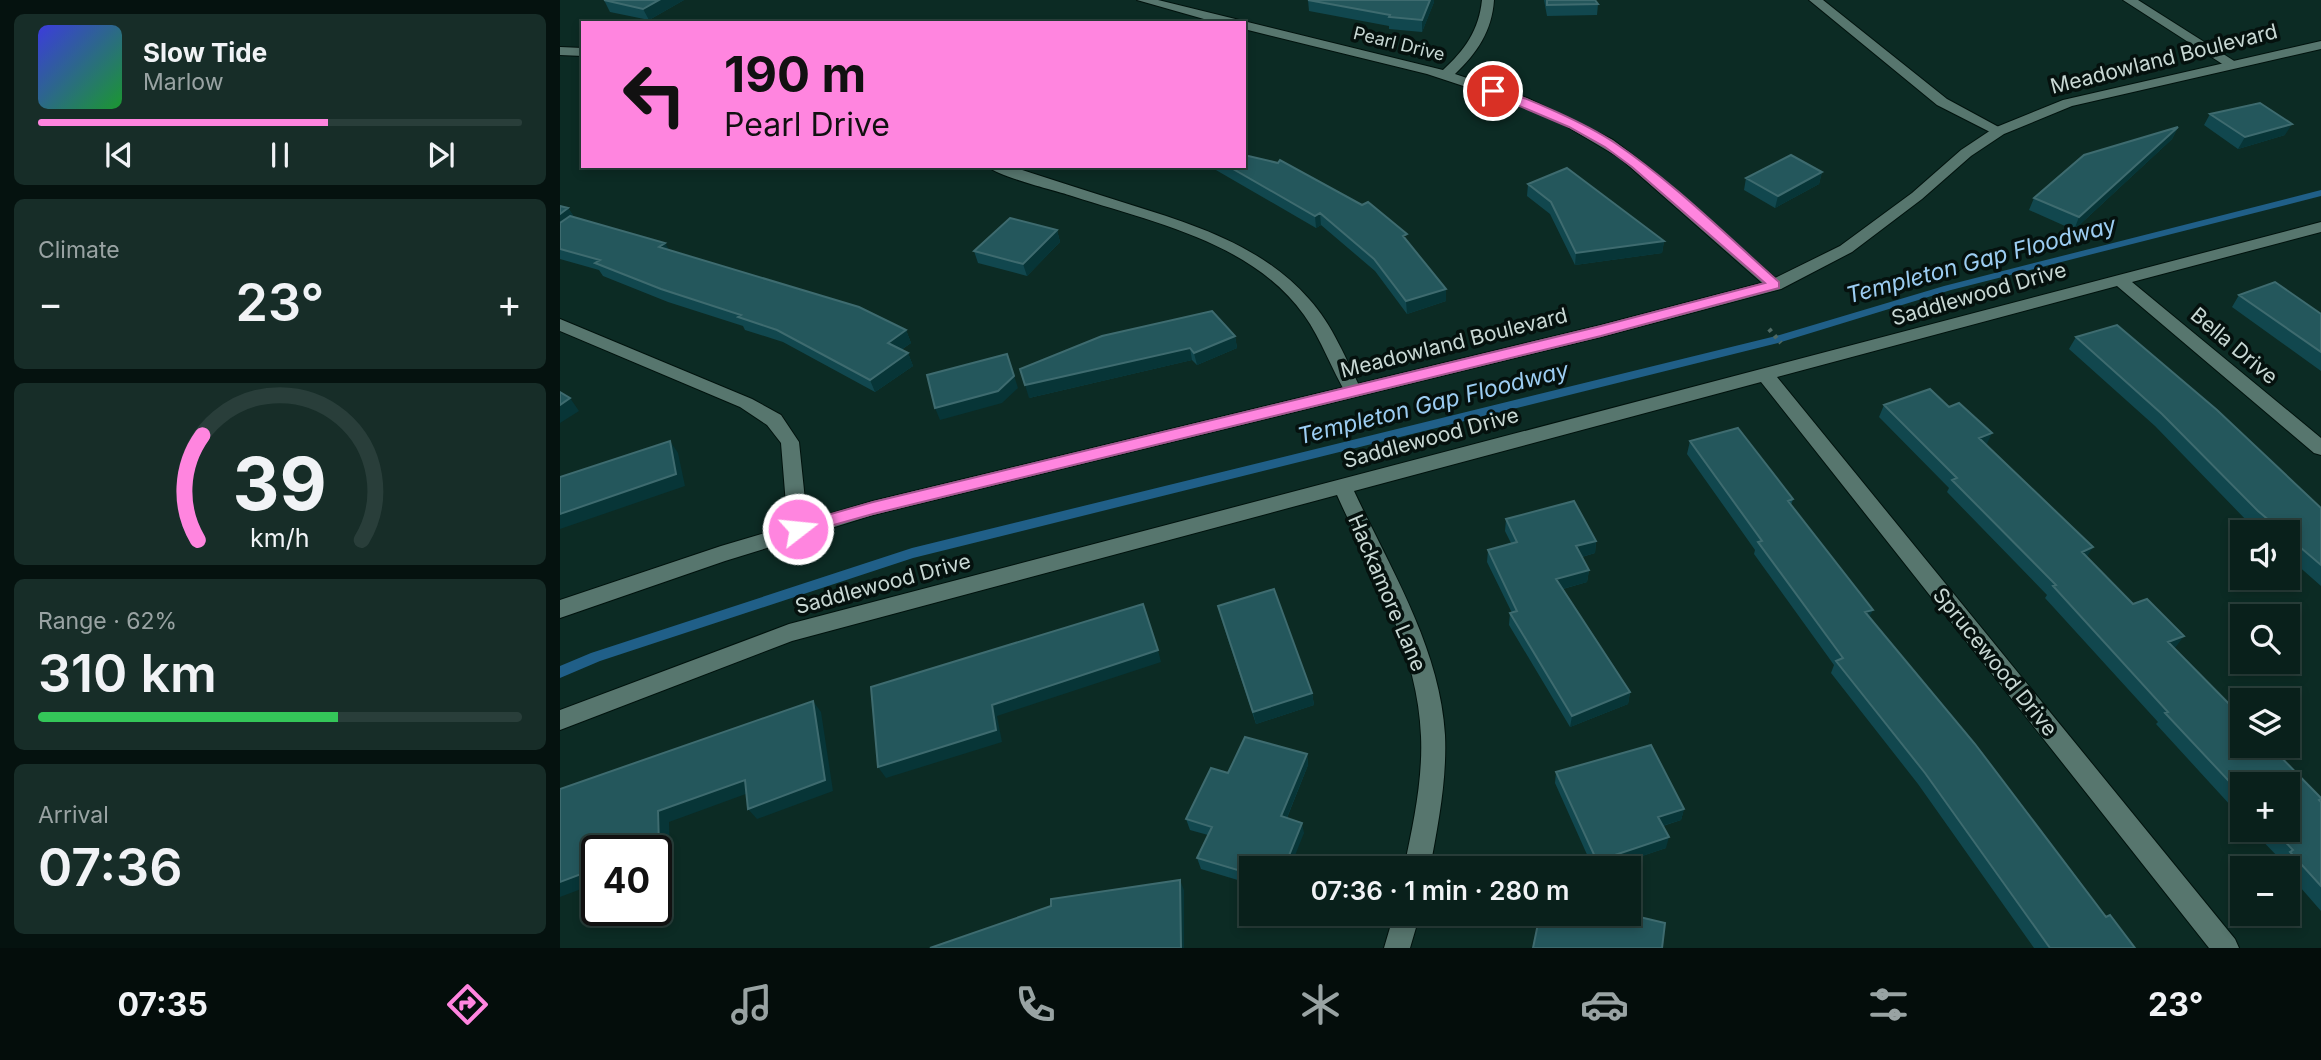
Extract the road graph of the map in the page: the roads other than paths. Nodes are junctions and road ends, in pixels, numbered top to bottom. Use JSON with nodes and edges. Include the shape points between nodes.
{"nodes":[{"id":1,"x":1143,"y":0,"type":"edge"},
{"id":2,"x":1488,"y":0,"type":"edge"},
{"id":3,"x":1815,"y":0,"type":"edge"},
{"id":4,"x":2129,"y":0,"type":"edge"},
{"id":5,"x":1226,"y":21,"type":"edge"},
{"id":6,"x":1246,"y":26,"type":"edge"},
{"id":7,"x":2321,"y":45,"type":"edge"},
{"id":8,"x":560,"y":51,"type":"edge"},
{"id":9,"x":581,"y":52,"type":"edge"},
{"id":10,"x":2232,"y":64,"type":"junction"},
{"id":11,"x":1445,"y":76,"type":"junction"},
{"id":12,"x":1999,"y":131,"type":"junction"},
{"id":13,"x":1000,"y":168,"type":"edge"},
{"id":14,"x":2321,"y":227,"type":"edge"},
{"id":15,"x":2118,"y":279,"type":"junction"},
{"id":16,"x":1775,"y":285,"type":"junction"},
{"id":17,"x":560,"y":325,"type":"edge"},
{"id":18,"x":1765,"y":375,"type":"junction"},
{"id":19,"x":1353,"y":391,"type":"junction"},
{"id":20,"x":2321,"y":448,"type":"edge"},
{"id":21,"x":1342,"y":485,"type":"junction"},
{"id":22,"x":798,"y":529,"type":"junction"},
{"id":23,"x":560,"y":610,"type":"edge"},
{"id":24,"x":560,"y":720,"type":"edge"},
{"id":25,"x":1420,"y":856,"type":"edge"},
{"id":26,"x":1403,"y":926,"type":"edge"},
{"id":27,"x":1397,"y":948,"type":"edge"},
{"id":28,"x":2226,"y":948,"type":"edge"}],
"edges":[{"from":1,"to":5,"type":"street"},
{"from":2,"to":11,"type":"street","via":[[1488,17],[1480,38]]},
{"from":3,"to":12,"type":"street","via":[[1941,102]]},
{"from":4,"to":10,"type":"street"},
{"from":6,"to":11,"type":"street","name":"Pearl Drive"},
{"from":7,"to":10,"type":"street","name":"Meadowland Boulevard"},
{"from":8,"to":9,"type":"street"},
{"from":10,"to":12,"type":"street","name":"Meadowland Boulevard","via":[[2068,103]]},
{"from":11,"to":16,"type":"street","name":"Pearl Drive","via":[[1514,99],[1609,144]]},
{"from":12,"to":16,"type":"street","name":"Meadowland Boulevard","via":[[1846,249]]},
{"from":13,"to":19,"type":"street","via":[[1184,226],[1269,271],[1303,302],[1324,331]]},
{"from":14,"to":15,"type":"street","name":"Saddlewood Drive"},
{"from":15,"to":18,"type":"street","name":"Saddlewood Drive"},
{"from":15,"to":20,"type":"street","name":"Bella Drive"},
{"from":16,"to":19,"type":"street","name":"Meadowland Boulevard"},
{"from":17,"to":22,"type":"street","via":[[746,403],[774,420],[790,442]]},
{"from":18,"to":21,"type":"street","name":"Saddlewood Drive"},
{"from":18,"to":28,"type":"street","name":"Sprucewood Drive"},
{"from":19,"to":22,"type":"street","name":"Meadowland Boulevard"},
{"from":21,"to":24,"type":"street","name":"Saddlewood Drive","via":[[789,633]]},
{"from":21,"to":25,"type":"street","name":"Hackamore Lane","via":[[1422,675],[1433,734],[1429,809]]},
{"from":22,"to":23,"type":"street","name":"Meadowland Boulevard"},
{"from":26,"to":27,"type":"street"}]}
